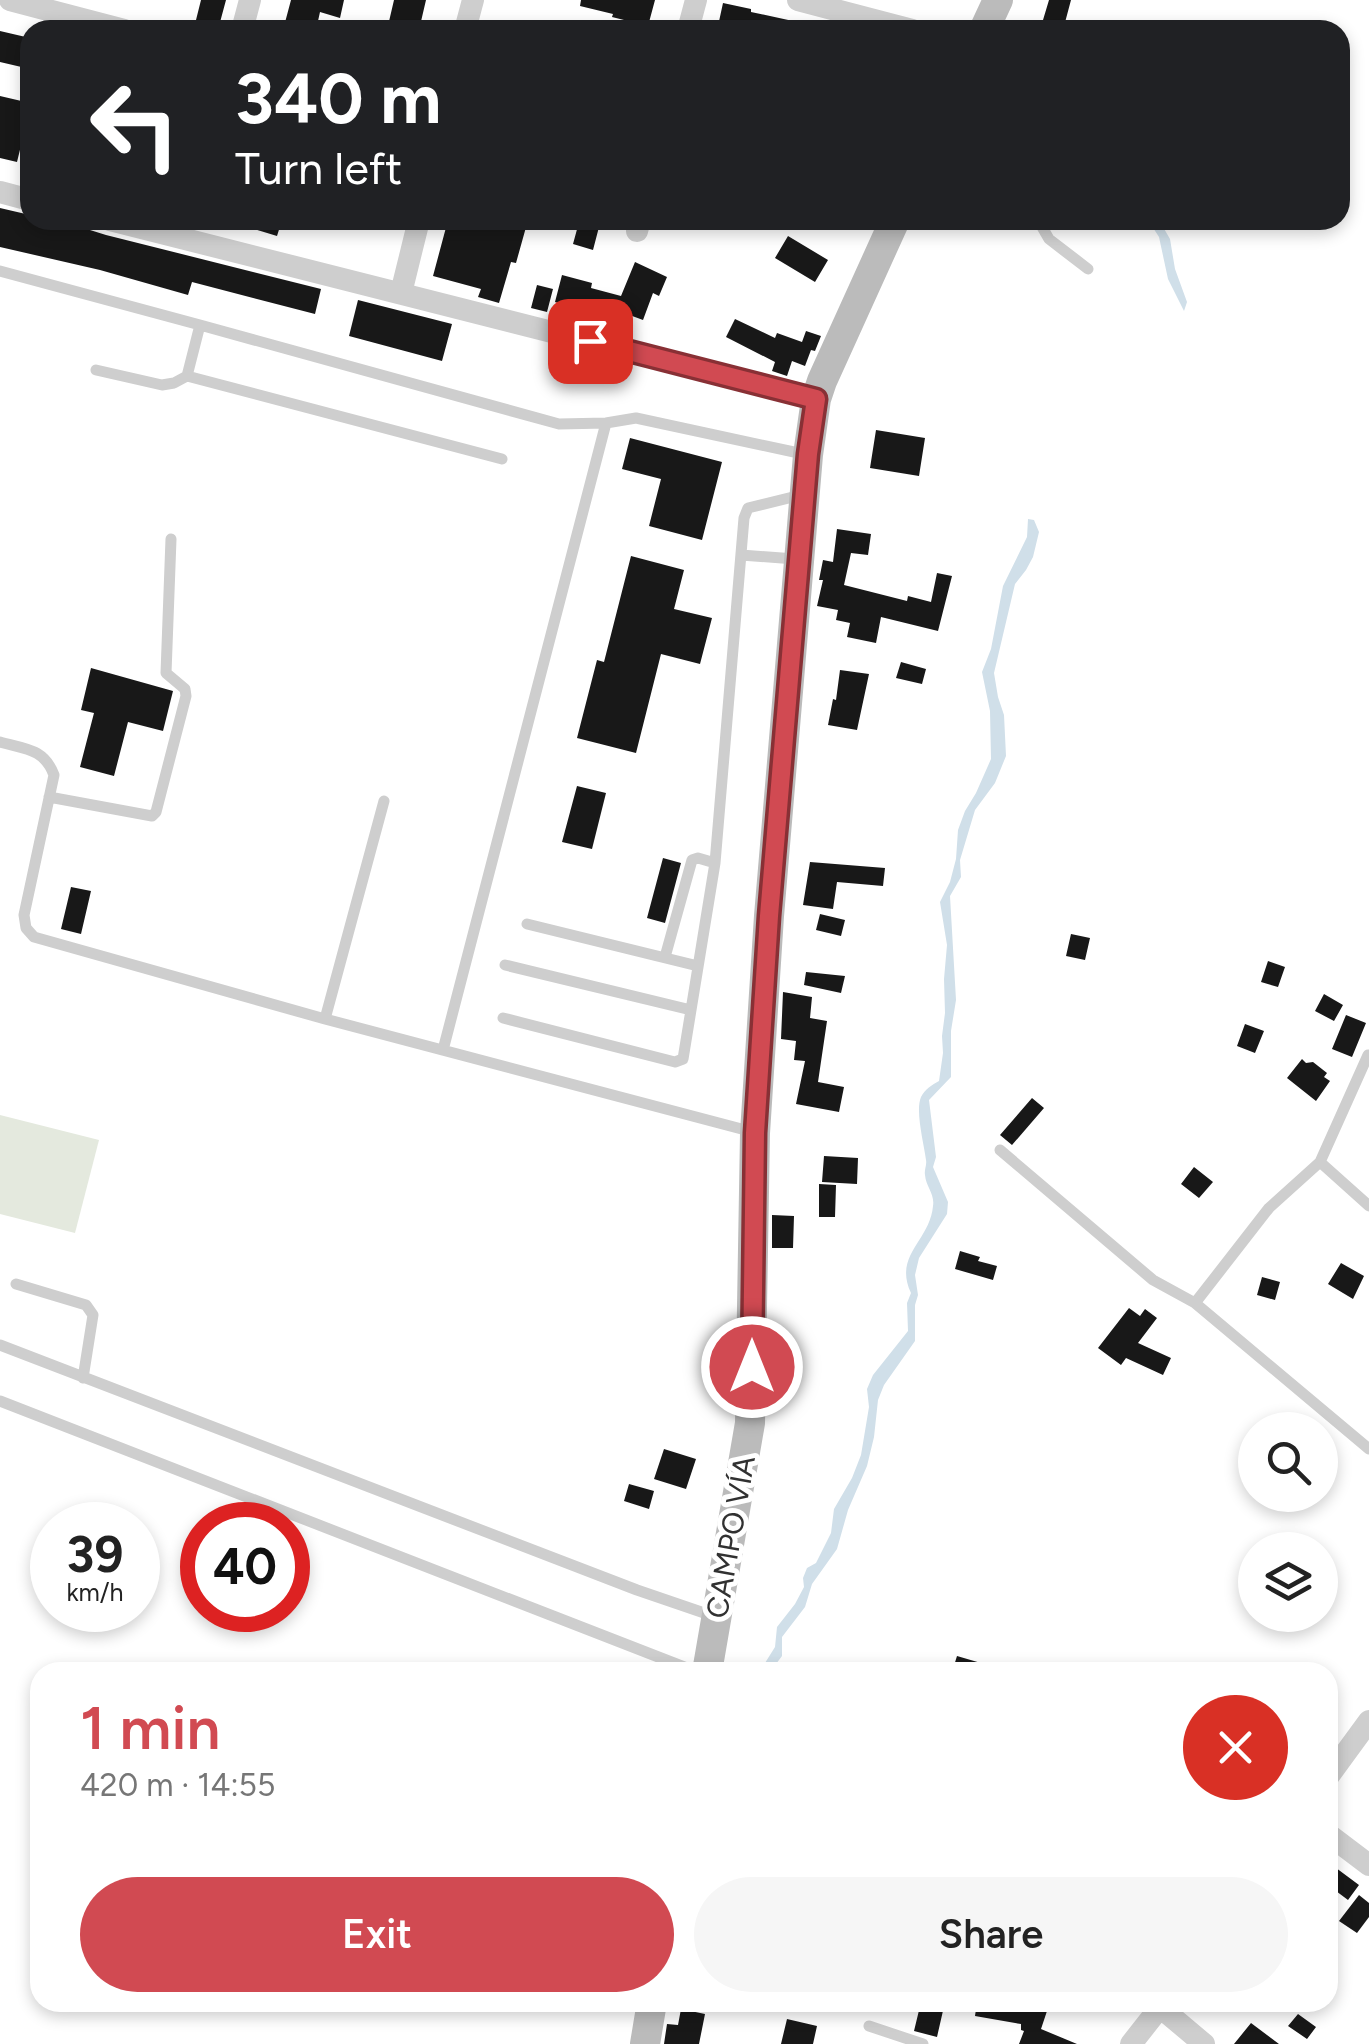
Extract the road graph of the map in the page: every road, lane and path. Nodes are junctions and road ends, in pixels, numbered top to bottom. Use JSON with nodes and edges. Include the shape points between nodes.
{"nodes":[{"id":1,"x":10,"y":0,"type":"edge"},
{"id":2,"x":798,"y":0,"type":"edge"},
{"id":3,"x":86,"y":20,"type":"edge"},
{"id":4,"x":874,"y":20,"type":"edge"},
{"id":5,"x":192,"y":230,"type":"edge"},
{"id":6,"x":417,"y":230,"type":"edge"},
{"id":7,"x":890,"y":230,"type":"edge"},
{"id":8,"x":1044,"y":230,"type":"edge"},
{"id":9,"x":1088,"y":269,"type":"dead end"},
{"id":10,"x":0,"y":271,"type":"edge"},
{"id":11,"x":401,"y":294,"type":"junction"},
{"id":12,"x":200,"y":326,"type":"junction"},
{"id":13,"x":96,"y":370,"type":"dead end"},
{"id":14,"x":187,"y":376,"type":"junction"},
{"id":15,"x":816,"y":399,"type":"junction"},
{"id":16,"x":606,"y":423,"type":"junction"},
{"id":17,"x":808,"y":454,"type":"junction"},
{"id":18,"x":502,"y":459,"type":"dead end"},
{"id":19,"x":805,"y":494,"type":"junction"},
{"id":20,"x":171,"y":539,"type":"dead end"},
{"id":21,"x":741,"y":555,"type":"junction"},
{"id":22,"x":799,"y":560,"type":"junction"},
{"id":23,"x":0,"y":742,"type":"edge"},
{"id":24,"x":49,"y":797,"type":"junction"},
{"id":25,"x":384,"y":801,"type":"dead end"},
{"id":26,"x":716,"y":863,"type":"junction"},
{"id":27,"x":527,"y":924,"type":"dead end"},
{"id":28,"x":665,"y":958,"type":"junction"},
{"id":29,"x":506,"y":965,"type":"dead end"},
{"id":30,"x":698,"y":966,"type":"junction"},
{"id":31,"x":691,"y":1010,"type":"junction"},
{"id":32,"x":503,"y":1018,"type":"dead end"},
{"id":33,"x":324,"y":1019,"type":"junction"},
{"id":34,"x":444,"y":1050,"type":"junction"},
{"id":35,"x":1368,"y":1054,"type":"edge"},
{"id":36,"x":755,"y":1133,"type":"junction"},
{"id":37,"x":1000,"y":1150,"type":"dead end"},
{"id":38,"x":1320,"y":1162,"type":"junction"},
{"id":39,"x":1369,"y":1206,"type":"edge"},
{"id":40,"x":16,"y":1284,"type":"dead end"},
{"id":41,"x":1195,"y":1303,"type":"junction"},
{"id":42,"x":0,"y":1345,"type":"edge"},
{"id":43,"x":83,"y":1378,"type":"junction"},
{"id":44,"x":0,"y":1401,"type":"edge"},
{"id":45,"x":1369,"y":1450,"type":"edge"},
{"id":46,"x":717,"y":1617,"type":"junction"},
{"id":47,"x":671,"y":1662,"type":"edge"},
{"id":48,"x":709,"y":1662,"type":"edge"},
{"id":49,"x":1369,"y":1721,"type":"edge"},
{"id":50,"x":1338,"y":1763,"type":"edge"},
{"id":51,"x":1338,"y":1842,"type":"edge"},
{"id":52,"x":1369,"y":1865,"type":"edge"},
{"id":53,"x":650,"y":2012,"type":"edge"},
{"id":54,"x":1151,"y":2012,"type":"edge"},
{"id":55,"x":1166,"y":2012,"type":"edge"},
{"id":56,"x":869,"y":2026,"type":"dead end"},
{"id":57,"x":645,"y":2044,"type":"edge"},
{"id":58,"x":923,"y":2044,"type":"edge"},
{"id":59,"x":1131,"y":2044,"type":"edge"},
{"id":60,"x":1204,"y":2044,"type":"edge"}],
"edges":[{"from":1,"to":3,"type":"street"},
{"from":2,"to":4,"type":"street"},
{"from":5,"to":11,"type":"street"},
{"from":6,"to":11,"type":"street"},
{"from":7,"to":15,"type":"street","name":"CAMPO VÍA"},
{"from":8,"to":9,"type":"lane"},
{"from":10,"to":12,"type":"lane"},
{"from":11,"to":15,"type":"street"},
{"from":12,"to":14,"type":"lane"},
{"from":12,"to":16,"type":"lane","via":[[559,424]]},
{"from":13,"to":14,"type":"lane","via":[[162,385]]},
{"from":14,"to":18,"type":"lane"},
{"from":15,"to":17,"type":"street","name":"CAMPO VÍA"},
{"from":16,"to":17,"type":"lane","via":[[636,418]]},
{"from":16,"to":34,"type":"lane"},
{"from":17,"to":19,"type":"street","name":"CAMPO VÍA"},
{"from":19,"to":21,"type":"lane","via":[[748,508]]},
{"from":19,"to":22,"type":"street","name":"CAMPO VÍA"},
{"from":20,"to":24,"type":"lane","via":[[166,672],[186,696],[156,812]]},
{"from":21,"to":22,"type":"lane"},
{"from":21,"to":26,"type":"lane"},
{"from":22,"to":36,"type":"street","name":"CAMPO VÍA"},
{"from":23,"to":24,"type":"lane","via":[[49,761]]},
{"from":24,"to":33,"type":"lane","via":[[24,916],[34,937]]},
{"from":25,"to":33,"type":"lane"},
{"from":26,"to":28,"type":"lane","via":[[692,860]]},
{"from":26,"to":30,"type":"lane"},
{"from":27,"to":28,"type":"lane"},
{"from":28,"to":30,"type":"lane"},
{"from":29,"to":31,"type":"lane"},
{"from":30,"to":31,"type":"lane"},
{"from":31,"to":32,"type":"lane","via":[[683,1059],[675,1062]]},
{"from":33,"to":34,"type":"lane"},
{"from":34,"to":36,"type":"lane"},
{"from":35,"to":38,"type":"lane"},
{"from":36,"to":46,"type":"street","name":"CAMPO VÍA","via":[[750,1423]]},
{"from":37,"to":41,"type":"lane","via":[[1153,1280]]},
{"from":38,"to":39,"type":"lane"},
{"from":38,"to":41,"type":"lane","via":[[1269,1208]]},
{"from":40,"to":43,"type":"lane","via":[[86,1305],[93,1315]]},
{"from":41,"to":45,"type":"lane"},
{"from":42,"to":43,"type":"lane"},
{"from":43,"to":46,"type":"lane"},
{"from":44,"to":47,"type":"lane"},
{"from":46,"to":48,"type":"street","name":"CAMPO VÍA"},
{"from":49,"to":50,"type":"street"},
{"from":51,"to":52,"type":"street"},
{"from":53,"to":57,"type":"street"},
{"from":54,"to":59,"type":"street"},
{"from":55,"to":60,"type":"street"},
{"from":56,"to":58,"type":"lane"}]}
